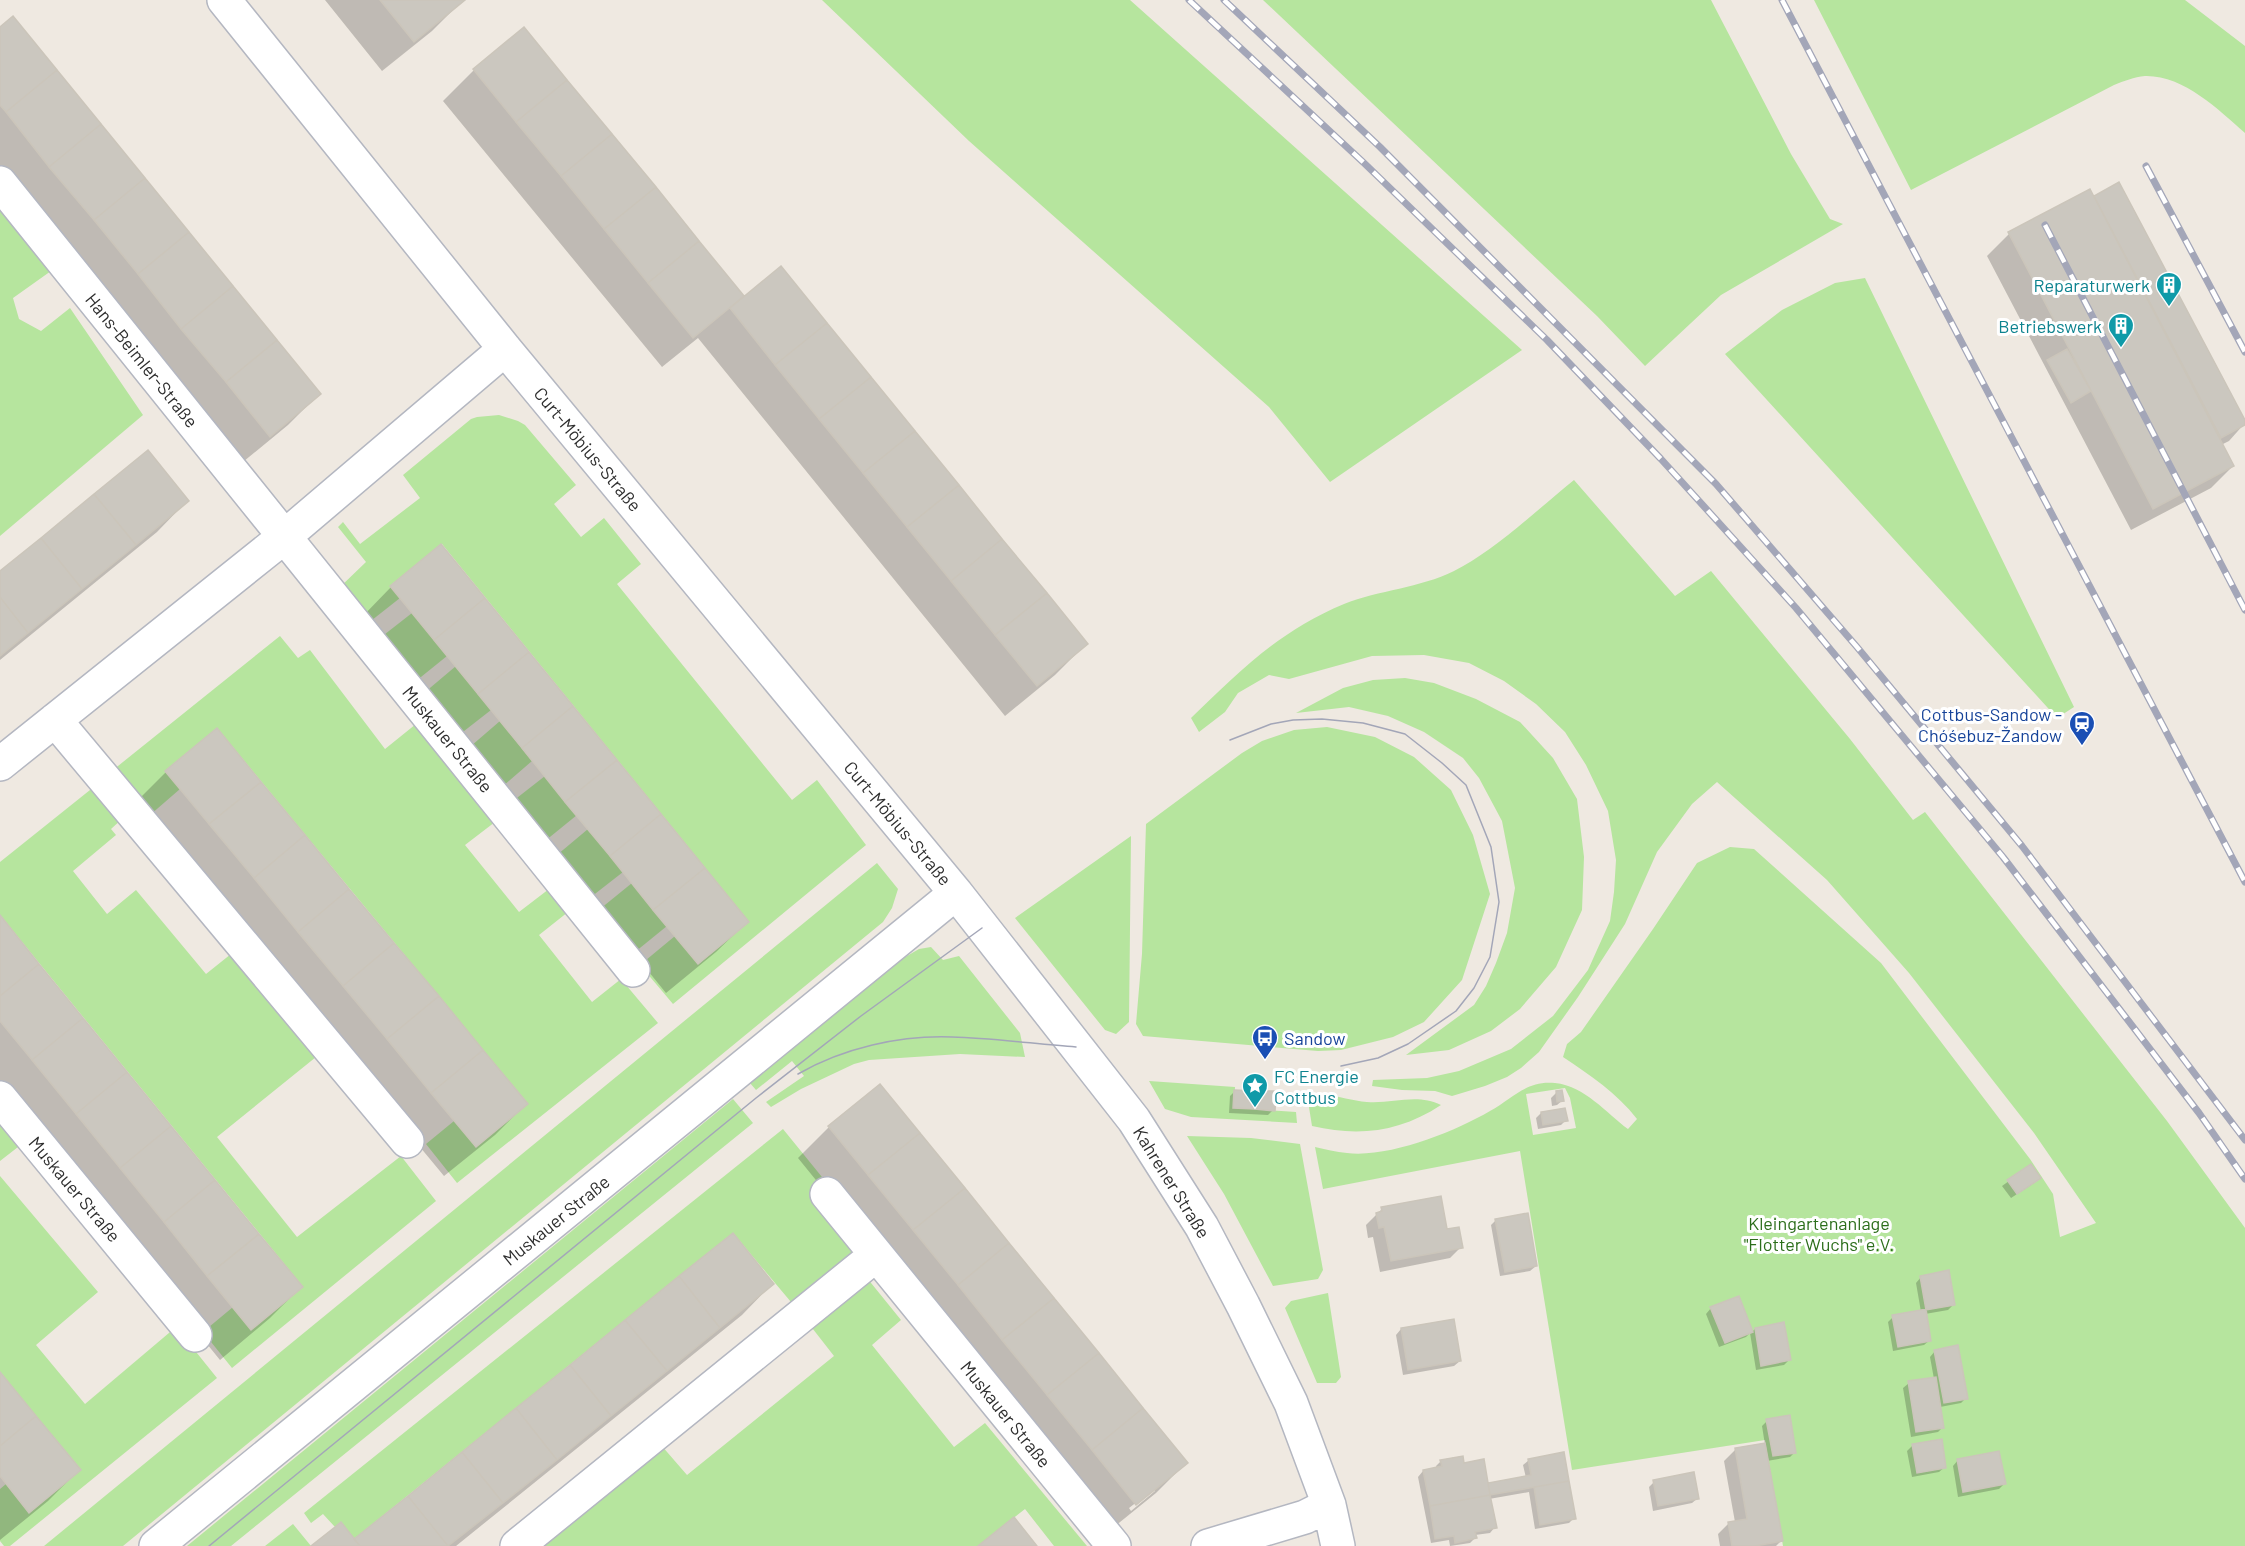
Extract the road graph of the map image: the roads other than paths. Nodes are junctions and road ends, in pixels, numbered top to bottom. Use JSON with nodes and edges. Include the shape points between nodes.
{"nodes":[{"id":1,"x":224,"y":0,"type":"edge"},
{"id":2,"x":0,"y":183,"type":"edge"},
{"id":3,"x":505,"y":349,"type":"junction"},
{"id":4,"x":284,"y":537,"type":"junction"},
{"id":5,"x":54,"y":720,"type":"junction"},
{"id":6,"x":0,"y":764,"type":"edge"},
{"id":7,"x":956,"y":893,"type":"junction"},
{"id":8,"x":633,"y":970,"type":"dead end"},
{"id":9,"x":0,"y":1098,"type":"edge"},
{"id":10,"x":407,"y":1141,"type":"dead end"},
{"id":11,"x":827,"y":1194,"type":"dead end"},
{"id":12,"x":876,"y":1255,"type":"junction"},
{"id":13,"x":195,"y":1335,"type":"dead end"},
{"id":14,"x":1329,"y":1505,"type":"junction"},
{"id":15,"x":156,"y":1546,"type":"edge"},
{"id":16,"x":517,"y":1546,"type":"edge"},
{"id":17,"x":1114,"y":1546,"type":"edge"},
{"id":18,"x":1208,"y":1546,"type":"edge"},
{"id":19,"x":1338,"y":1546,"type":"edge"}],
"edges":[{"from":1,"to":3,"type":"street","name":"Curt-Möbius-Straße"},
{"from":2,"to":4,"type":"street","name":"Hans-Beimler-Straße"},
{"from":3,"to":4,"type":"street"},
{"from":3,"to":7,"type":"street","name":"Curt-Möbius-Straße"},
{"from":4,"to":5,"type":"street"},
{"from":4,"to":8,"type":"street","name":"Muskauer Straße"},
{"from":5,"to":6,"type":"street"},
{"from":5,"to":10,"type":"street"},
{"from":7,"to":14,"type":"street","name":"Kahrener Straße","via":[[1134,1120],[1202,1227],[1291,1402]]},
{"from":7,"to":15,"type":"street","name":"Muskauer Straße"},
{"from":9,"to":13,"type":"street","name":"Muskauer Straße"},
{"from":11,"to":12,"type":"street","name":"Muskauer Straße"},
{"from":12,"to":16,"type":"street"},
{"from":12,"to":17,"type":"street","name":"Muskauer Straße"},
{"from":14,"to":18,"type":"street","via":[[1305,1517]]},
{"from":14,"to":19,"type":"street","name":"Kahrener Straße"}]}
